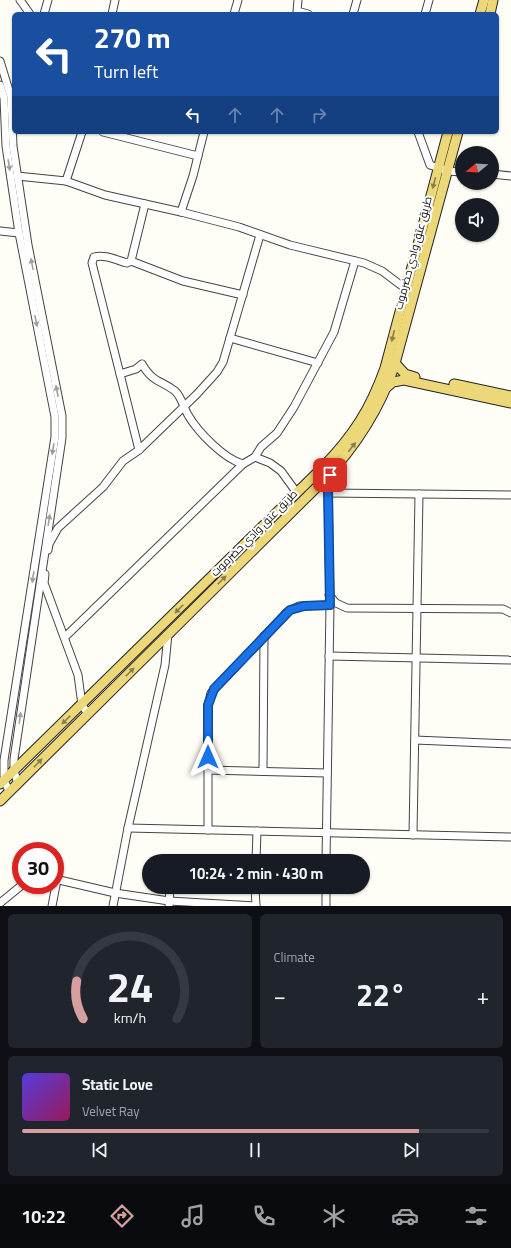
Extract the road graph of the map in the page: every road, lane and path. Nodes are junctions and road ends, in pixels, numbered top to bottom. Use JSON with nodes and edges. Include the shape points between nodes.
{"nodes":[{"id":1,"x":20,"y":0,"type":"edge"},
{"id":2,"x":48,"y":0,"type":"edge"},
{"id":3,"x":115,"y":0,"type":"edge"},
{"id":4,"x":238,"y":0,"type":"edge"},
{"id":5,"x":298,"y":0,"type":"edge"},
{"id":6,"x":357,"y":0,"type":"edge"},
{"id":7,"x":429,"y":0,"type":"edge"},
{"id":8,"x":484,"y":0,"type":"edge"},
{"id":9,"x":493,"y":0,"type":"edge"},
{"id":10,"x":29,"y":12,"type":"edge"},
{"id":11,"x":45,"y":12,"type":"edge"},
{"id":12,"x":112,"y":12,"type":"edge"},
{"id":13,"x":235,"y":12,"type":"edge"},
{"id":14,"x":301,"y":12,"type":"edge"},
{"id":15,"x":353,"y":12,"type":"edge"},
{"id":16,"x":426,"y":12,"type":"edge"},
{"id":17,"x":481,"y":12,"type":"edge"},
{"id":18,"x":490,"y":12,"type":"edge"},
{"id":19,"x":0,"y":61,"type":"edge"},
{"id":20,"x":0,"y":85,"type":"edge"},
{"id":21,"x":12,"y":122,"type":"edge"},
{"id":22,"x":13,"y":134,"type":"edge"},
{"id":23,"x":81,"y":134,"type":"edge"},
{"id":24,"x":111,"y":134,"type":"edge"},
{"id":25,"x":204,"y":134,"type":"edge"},
{"id":26,"x":419,"y":134,"type":"edge"},
{"id":27,"x":447,"y":134,"type":"edge"},
{"id":28,"x":457,"y":134,"type":"edge"},
{"id":29,"x":198,"y":156,"type":"junction"},
{"id":30,"x":438,"y":168,"type":"junction"},
{"id":31,"x":448,"y":171,"type":"junction"},
{"id":32,"x":455,"y":172,"type":"edge"},
{"id":33,"x":499,"y":175,"type":"edge"},
{"id":34,"x":17,"y":176,"type":"junction"},
{"id":35,"x":511,"y":176,"type":"edge"},
{"id":36,"x":66,"y":181,"type":"junction"},
{"id":37,"x":145,"y":204,"type":"junction"},
{"id":38,"x":181,"y":212,"type":"junction"},
{"id":39,"x":0,"y":231,"type":"edge"},
{"id":40,"x":19,"y":233,"type":"junction"},
{"id":41,"x":260,"y":235,"type":"junction"},
{"id":42,"x":131,"y":261,"type":"junction"},
{"id":43,"x":356,"y":261,"type":"junction"},
{"id":44,"x":406,"y":289,"type":"junction"},
{"id":45,"x":243,"y":295,"type":"junction"},
{"id":46,"x":230,"y":338,"type":"junction"},
{"id":47,"x":318,"y":363,"type":"junction"},
{"id":48,"x":395,"y":363,"type":"junction"},
{"id":49,"x":120,"y":374,"type":"junction"},
{"id":50,"x":386,"y":388,"type":"junction"},
{"id":51,"x":511,"y":396,"type":"edge"},
{"id":52,"x":511,"y":403,"type":"edge"},
{"id":53,"x":183,"y":406,"type":"junction"},
{"id":54,"x":358,"y":432,"type":"junction"},
{"id":55,"x":139,"y":450,"type":"junction"},
{"id":56,"x":255,"y":457,"type":"junction"},
{"id":57,"x":243,"y":464,"type":"junction"},
{"id":58,"x":332,"y":471,"type":"junction"},
{"id":59,"x":311,"y":492,"type":"junction"},
{"id":60,"x":297,"y":493,"type":"junction"},
{"id":61,"x":419,"y":494,"type":"junction"},
{"id":62,"x":328,"y":495,"type":"junction"},
{"id":63,"x":511,"y":496,"type":"edge"},
{"id":64,"x":330,"y":595,"type":"junction"},
{"id":65,"x":330,"y":605,"type":"junction"},
{"id":66,"x":417,"y":609,"type":"junction"},
{"id":67,"x":511,"y":613,"type":"edge"},
{"id":68,"x":168,"y":634,"type":"junction"},
{"id":69,"x":264,"y":636,"type":"junction"},
{"id":70,"x":65,"y":637,"type":"junction"},
{"id":71,"x":329,"y":656,"type":"junction"},
{"id":72,"x":416,"y":658,"type":"junction"},
{"id":73,"x":511,"y":660,"type":"edge"},
{"id":74,"x":82,"y":705,"type":"junction"},
{"id":75,"x":88,"y":714,"type":"junction"},
{"id":76,"x":415,"y":740,"type":"junction"},
{"id":77,"x":511,"y":744,"type":"edge"},
{"id":78,"x":208,"y":770,"type":"junction"},
{"id":79,"x":14,"y":771,"type":"junction"},
{"id":80,"x":263,"y":772,"type":"junction"},
{"id":81,"x":327,"y":773,"type":"junction"},
{"id":82,"x":2,"y":782,"type":"edge"},
{"id":83,"x":18,"y":784,"type":"junction"},
{"id":84,"x":9,"y":791,"type":"junction"},
{"id":85,"x":0,"y":801,"type":"edge"},
{"id":86,"x":128,"y":828,"type":"junction"},
{"id":87,"x":208,"y":830,"type":"junction"},
{"id":88,"x":256,"y":831,"type":"junction"},
{"id":89,"x":326,"y":833,"type":"junction"},
{"id":90,"x":413,"y":835,"type":"junction"},
{"id":91,"x":511,"y":837,"type":"edge"},
{"id":92,"x":256,"y":854,"type":"edge"},
{"id":93,"x":326,"y":854,"type":"edge"},
{"id":94,"x":64,"y":881,"type":"edge"},
{"id":95,"x":12,"y":893,"type":"edge"},
{"id":96,"x":115,"y":893,"type":"junction"},
{"id":97,"x":54,"y":894,"type":"edge"},
{"id":98,"x":170,"y":894,"type":"edge"},
{"id":99,"x":255,"y":894,"type":"edge"},
{"id":100,"x":326,"y":894,"type":"edge"},
{"id":101,"x":0,"y":903,"type":"edge"},
{"id":102,"x":169,"y":904,"type":"edge"},
{"id":103,"x":202,"y":904,"type":"edge"},
{"id":104,"x":52,"y":906,"type":"edge"},
{"id":105,"x":113,"y":906,"type":"edge"},
{"id":106,"x":256,"y":906,"type":"edge"},
{"id":107,"x":326,"y":906,"type":"edge"}],
"edges":[{"from":1,"to":10,"type":"street"},
{"from":2,"to":11,"type":"street"},
{"from":3,"to":12,"type":"street"},
{"from":4,"to":13,"type":"street"},
{"from":5,"to":14,"type":"street","via":[[297,11]]},
{"from":6,"to":15,"type":"street"},
{"from":7,"to":16,"type":"street"},
{"from":8,"to":17,"type":"main road"},
{"from":9,"to":18,"type":"main road"},
{"from":19,"to":21,"type":"street","via":[[11,97]]},
{"from":20,"to":40,"type":"street","one_way":true,"via":[[4,98],[6,146]]},
{"from":22,"to":34,"type":"street"},
{"from":23,"to":36,"type":"street"},
{"from":24,"to":29,"type":"street"},
{"from":25,"to":29,"type":"street"},
{"from":26,"to":30,"type":"street","via":[[430,166]]},
{"from":27,"to":30,"type":"main road","name":"طريق عتق وادي حضرموت"},
{"from":28,"to":31,"type":"main road","name":"طريق عتق وادي حضرموت"},
{"from":29,"to":38,"type":"street"},
{"from":30,"to":31,"type":"street"},
{"from":30,"to":44,"type":"main road","name":"طريق عتق وادي حضرموت","one_way":true},
{"from":31,"to":32,"type":"street"},
{"from":31,"to":48,"type":"main road","name":"طريق عتق وادي حضرموت"},
{"from":33,"to":35,"type":"street"},
{"from":34,"to":36,"type":"street"},
{"from":79,"to":34,"type":"street","one_way":true,"via":[[62,438],[62,416]]},
{"from":36,"to":37,"type":"street","via":[[99,193]]},
{"from":37,"to":38,"type":"street"},
{"from":37,"to":42,"type":"street"},
{"from":38,"to":41,"type":"street"},
{"from":39,"to":40,"type":"street"},
{"from":40,"to":82,"type":"street","one_way":true,"via":[[55,417],[55,431]]},
{"from":41,"to":43,"type":"street"},
{"from":41,"to":45,"type":"street"},
{"from":42,"to":45,"type":"street","via":[[183,281]]},
{"from":42,"to":49,"type":"street","via":[[127,263],[98,256],[94,257],[92,263]]},
{"from":43,"to":44,"type":"street","via":[[382,271]]},
{"from":43,"to":47,"type":"street","via":[[334,332]]},
{"from":44,"to":54,"type":"main road","name":"طريق عتق وادي حضرموت","one_way":true,"via":[[380,381]]},
{"from":45,"to":46,"type":"street"},
{"from":46,"to":47,"type":"street"},
{"from":46,"to":53,"type":"street","via":[[223,362],[217,372]]},
{"from":47,"to":56,"type":"street","via":[[277,433],[261,447]]},
{"from":48,"to":50,"type":"main road","name":"طريق عتق وادي حضرموت"},
{"from":48,"to":51,"type":"main road","via":[[405,374]]},
{"from":49,"to":53,"type":"street","via":[[136,370],[142,364],[159,383],[175,391]]},
{"from":49,"to":55,"type":"street"},
{"from":50,"to":52,"type":"main road","via":[[394,382],[404,380]]},
{"from":50,"to":54,"type":"main road","name":"طريق عتق وادي حضرموت","via":[[375,413]]},
{"from":53,"to":55,"type":"street"},
{"from":53,"to":57,"type":"street","via":[[214,445],[233,461]]},
{"from":58,"to":54,"type":"main road","name":"طريق عتق وادي حضرموت","one_way":true},
{"from":54,"to":60,"type":"main road","name":"طريق عتق وادي حضرموت"},
{"from":55,"to":70,"type":"street","via":[[123,461],[103,487],[58,528],[49,544],[44,583]]},
{"from":56,"to":57,"type":"street"},
{"from":56,"to":60,"type":"street","via":[[270,462],[281,471]]},
{"from":57,"to":70,"type":"street"},
{"from":58,"to":59,"type":"main road","name":"طريق عتق وادي حضرموت"},
{"from":58,"to":62,"type":"street"},
{"from":59,"to":62,"type":"street"},
{"from":68,"to":59,"type":"main road","name":"طريق عتق وادي حضرموت","one_way":true},
{"from":60,"to":74,"type":"main road","name":"طريق عتق وادي حضرموت","one_way":true},
{"from":61,"to":62,"type":"street"},
{"from":61,"to":63,"type":"street"},
{"from":61,"to":66,"type":"street"},
{"from":62,"to":64,"type":"street"},
{"from":64,"to":65,"type":"street"},
{"from":64,"to":66,"type":"street","via":[[336,603],[347,608]]},
{"from":65,"to":69,"type":"street","via":[[295,608],[287,612]]},
{"from":65,"to":71,"type":"street"},
{"from":66,"to":67,"type":"street","via":[[503,609]]},
{"from":66,"to":72,"type":"street"},
{"from":75,"to":68,"type":"main road","name":"طريق عتق وادي حضرموت","one_way":true},
{"from":68,"to":86,"type":"street","via":[[165,665]]},
{"from":69,"to":78,"type":"street","via":[[209,697]]},
{"from":69,"to":80,"type":"street"},
{"from":70,"to":74,"type":"street","via":[[78,676]]},
{"from":71,"to":72,"type":"street"},
{"from":71,"to":81,"type":"street"},
{"from":72,"to":73,"type":"street"},
{"from":72,"to":76,"type":"street"},
{"from":74,"to":75,"type":"street"},
{"from":74,"to":79,"type":"main road","name":"طريق عتق وادي حضرموت","one_way":true},
{"from":83,"to":75,"type":"main road","name":"طريق عتق وادي حضرموت","one_way":true},
{"from":76,"to":77,"type":"street"},
{"from":76,"to":90,"type":"street"},
{"from":78,"to":80,"type":"street"},
{"from":78,"to":87,"type":"street"},
{"from":79,"to":82,"type":"main road","name":"طريق عتق وادي حضرموت"},
{"from":79,"to":83,"type":"street"},
{"from":80,"to":81,"type":"street"},
{"from":81,"to":89,"type":"street"},
{"from":82,"to":84,"type":"street"},
{"from":83,"to":84,"type":"main road","name":"طريق عتق وادي حضرموت"},
{"from":84,"to":85,"type":"main road","name":"طريق عتق وادي حضرموت"},
{"from":86,"to":87,"type":"street"},
{"from":86,"to":96,"type":"street"},
{"from":87,"to":88,"type":"street"},
{"from":88,"to":89,"type":"street"},
{"from":88,"to":92,"type":"street"},
{"from":89,"to":90,"type":"street"},
{"from":89,"to":93,"type":"street"},
{"from":90,"to":91,"type":"street"},
{"from":94,"to":96,"type":"street"},
{"from":95,"to":101,"type":"street"},
{"from":96,"to":102,"type":"street"},
{"from":96,"to":105,"type":"street"},
{"from":97,"to":104,"type":"street"},
{"from":98,"to":102,"type":"street"},
{"from":99,"to":106,"type":"street"},
{"from":100,"to":107,"type":"street"},
{"from":102,"to":103,"type":"street"},
{"from":103,"to":106,"type":"street"}]}
